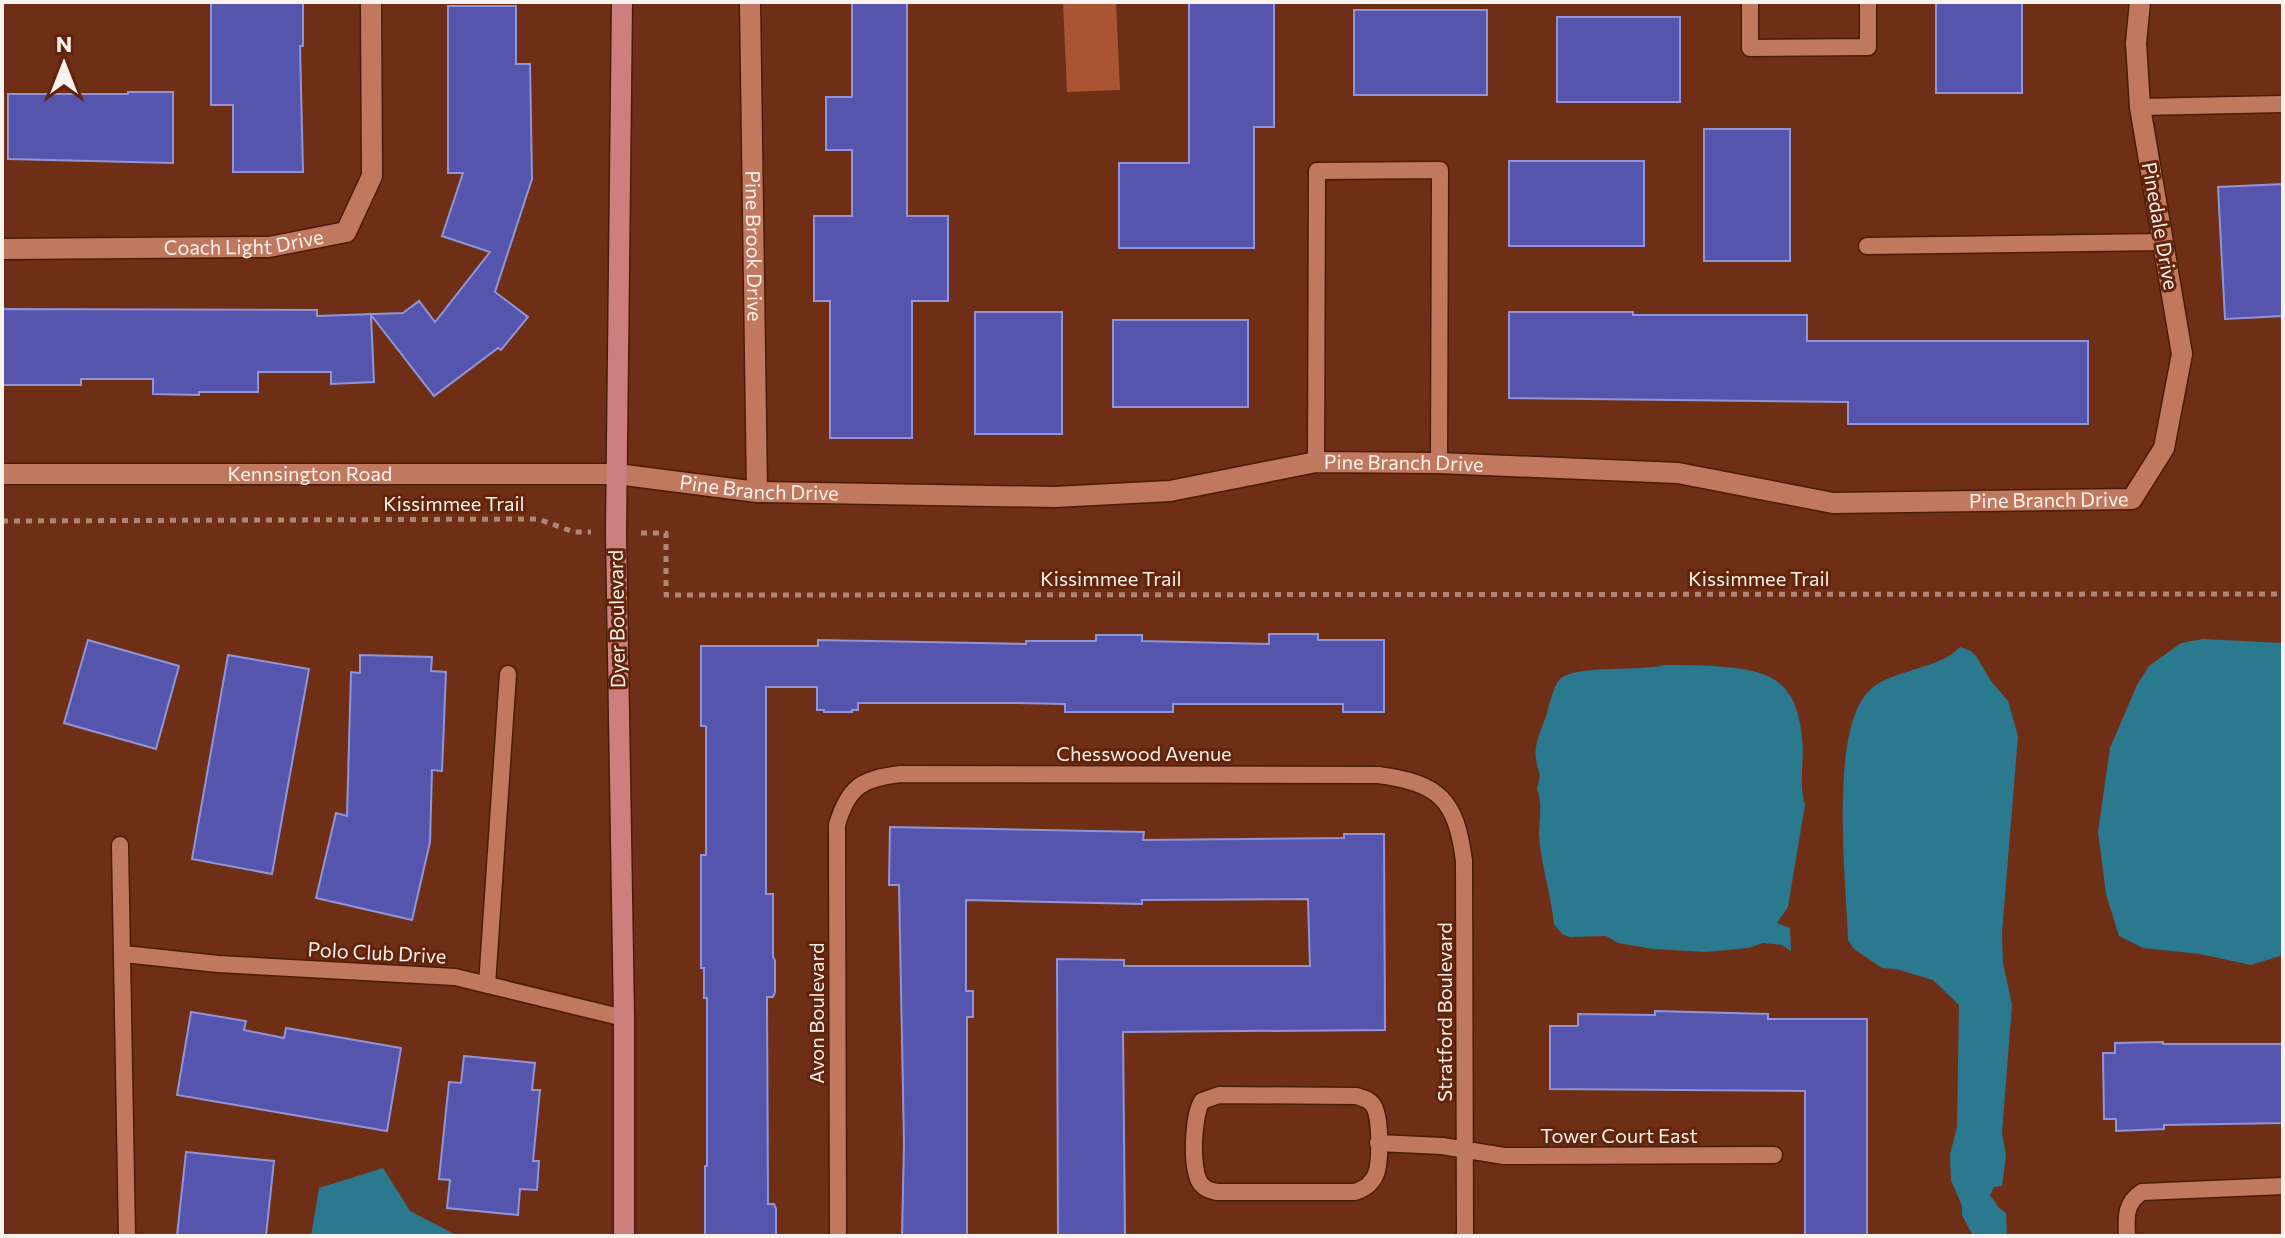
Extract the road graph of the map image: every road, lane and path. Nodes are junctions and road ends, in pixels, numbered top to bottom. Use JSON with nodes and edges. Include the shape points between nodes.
{"nodes":[{"id":1,"x":371,"y":2,"type":"edge"},
{"id":2,"x":622,"y":2,"type":"edge"},
{"id":3,"x":750,"y":2,"type":"edge"},
{"id":4,"x":1750,"y":2,"type":"edge"},
{"id":5,"x":1868,"y":2,"type":"edge"},
{"id":6,"x":2140,"y":2,"type":"edge"},
{"id":7,"x":2283,"y":104,"type":"edge"},
{"id":8,"x":2140,"y":107,"type":"junction"},
{"id":9,"x":2163,"y":242,"type":"junction"},
{"id":10,"x":1867,"y":246,"type":"dead end"},
{"id":11,"x":2,"y":249,"type":"edge"},
{"id":12,"x":2164,"y":448,"type":"joint"},
{"id":13,"x":1316,"y":462,"type":"junction"},
{"id":14,"x":1439,"y":463,"type":"junction"},
{"id":15,"x":2,"y":474,"type":"edge"},
{"id":16,"x":617,"y":474,"type":"junction"},
{"id":17,"x":757,"y":492,"type":"junction"},
{"id":18,"x":2,"y":521,"type":"edge"},
{"id":19,"x":616,"y":533,"type":"junction"},
{"id":20,"x":2283,"y":594,"type":"edge"},
{"id":21,"x":508,"y":674,"type":"dead end"},
{"id":22,"x":850,"y":793,"type":"joint"},
{"id":23,"x":1440,"y":794,"type":"joint"},
{"id":24,"x":120,"y":845,"type":"dead end"},
{"id":25,"x":124,"y":954,"type":"junction"},
{"id":26,"x":487,"y":985,"type":"junction"},
{"id":27,"x":624,"y":1018,"type":"junction"},
{"id":28,"x":1378,"y":1143,"type":"junction"},
{"id":29,"x":1465,"y":1151,"type":"junction"},
{"id":30,"x":1774,"y":1155,"type":"dead end"},
{"id":31,"x":2283,"y":1186,"type":"edge"},
{"id":32,"x":127,"y":1236,"type":"edge"},
{"id":33,"x":624,"y":1236,"type":"edge"},
{"id":34,"x":838,"y":1236,"type":"edge"},
{"id":35,"x":1465,"y":1236,"type":"edge"},
{"id":36,"x":2127,"y":1236,"type":"edge"}],
"edges":[{"from":1,"to":11,"type":"street","name":"Coach Light Drive","via":[[372,176],[346,232],[269,247]]},
{"from":2,"to":16,"type":"main road","name":"Dyer Boulevard"},
{"from":3,"to":17,"type":"street","name":"Pine Brook Drive"},
{"from":4,"to":5,"type":"lane","via":[[1750,48],[1868,47]]},
{"from":6,"to":8,"type":"street","name":"Pinedale Drive"},
{"from":7,"to":8,"type":"lane"},
{"from":8,"to":9,"type":"street","name":"Pinedale Drive"},
{"from":9,"to":10,"type":"lane"},
{"from":9,"to":12,"type":"street","name":"Pinedale Drive","via":[[2182,354]]},
{"from":12,"to":14,"type":"street","name":"Pine Branch Drive","via":[[2132,499],[1833,503],[1678,473]]},
{"from":13,"to":14,"type":"street","name":"Pine Branch Drive"},
{"from":13,"to":14,"type":"lane","via":[[1317,171],[1440,170]]},
{"from":13,"to":17,"type":"street","name":"Pine Branch Drive","via":[[1170,491],[1055,497]]},
{"from":15,"to":16,"type":"street","name":"Kennsington Road"},
{"from":16,"to":17,"type":"street","name":"Pine Branch Drive"},
{"from":16,"to":19,"type":"main road","name":"Dyer Boulevard"},
{"from":18,"to":19,"type":"path","name":"Kissimmee Trail","via":[[538,519],[574,532]]},
{"from":19,"to":20,"type":"path","name":"Kissimmee Trail","via":[[666,533],[666,595]]},
{"from":19,"to":27,"type":"main road","name":"Dyer Boulevard"},
{"from":21,"to":26,"type":"lane"},
{"from":22,"to":23,"type":"lane","name":"Chesswood Avenue","via":[[872,779],[901,774],[1178,774],[1378,775],[1402,778]]},
{"from":22,"to":34,"type":"lane","name":"Avon Boulevard","via":[[836,842]]},
{"from":23,"to":29,"type":"lane","name":"Stratford Boulevard","via":[[1454,816],[1464,861]]},
{"from":24,"to":25,"type":"lane"},
{"from":25,"to":26,"type":"lane","name":"Polo Club Drive","via":[[455,977]]},
{"from":25,"to":32,"type":"lane"},
{"from":26,"to":27,"type":"lane","name":"Polo Club Drive"},
{"from":27,"to":33,"type":"main road","name":"Dyer Boulevard"},
{"from":28,"to":28,"type":"lane","via":[[1375,1176],[1355,1192],[1217,1192],[1197,1177],[1195,1118],[1202,1101],[1219,1095],[1356,1096],[1376,1110]]},
{"from":28,"to":29,"type":"lane","name":"Tower Court East"},
{"from":29,"to":30,"type":"lane","name":"Tower Court East","via":[[1504,1156]]},
{"from":29,"to":35,"type":"lane","name":"Stratford Boulevard"},
{"from":31,"to":36,"type":"lane","via":[[2142,1192],[2128,1207]]}]}
